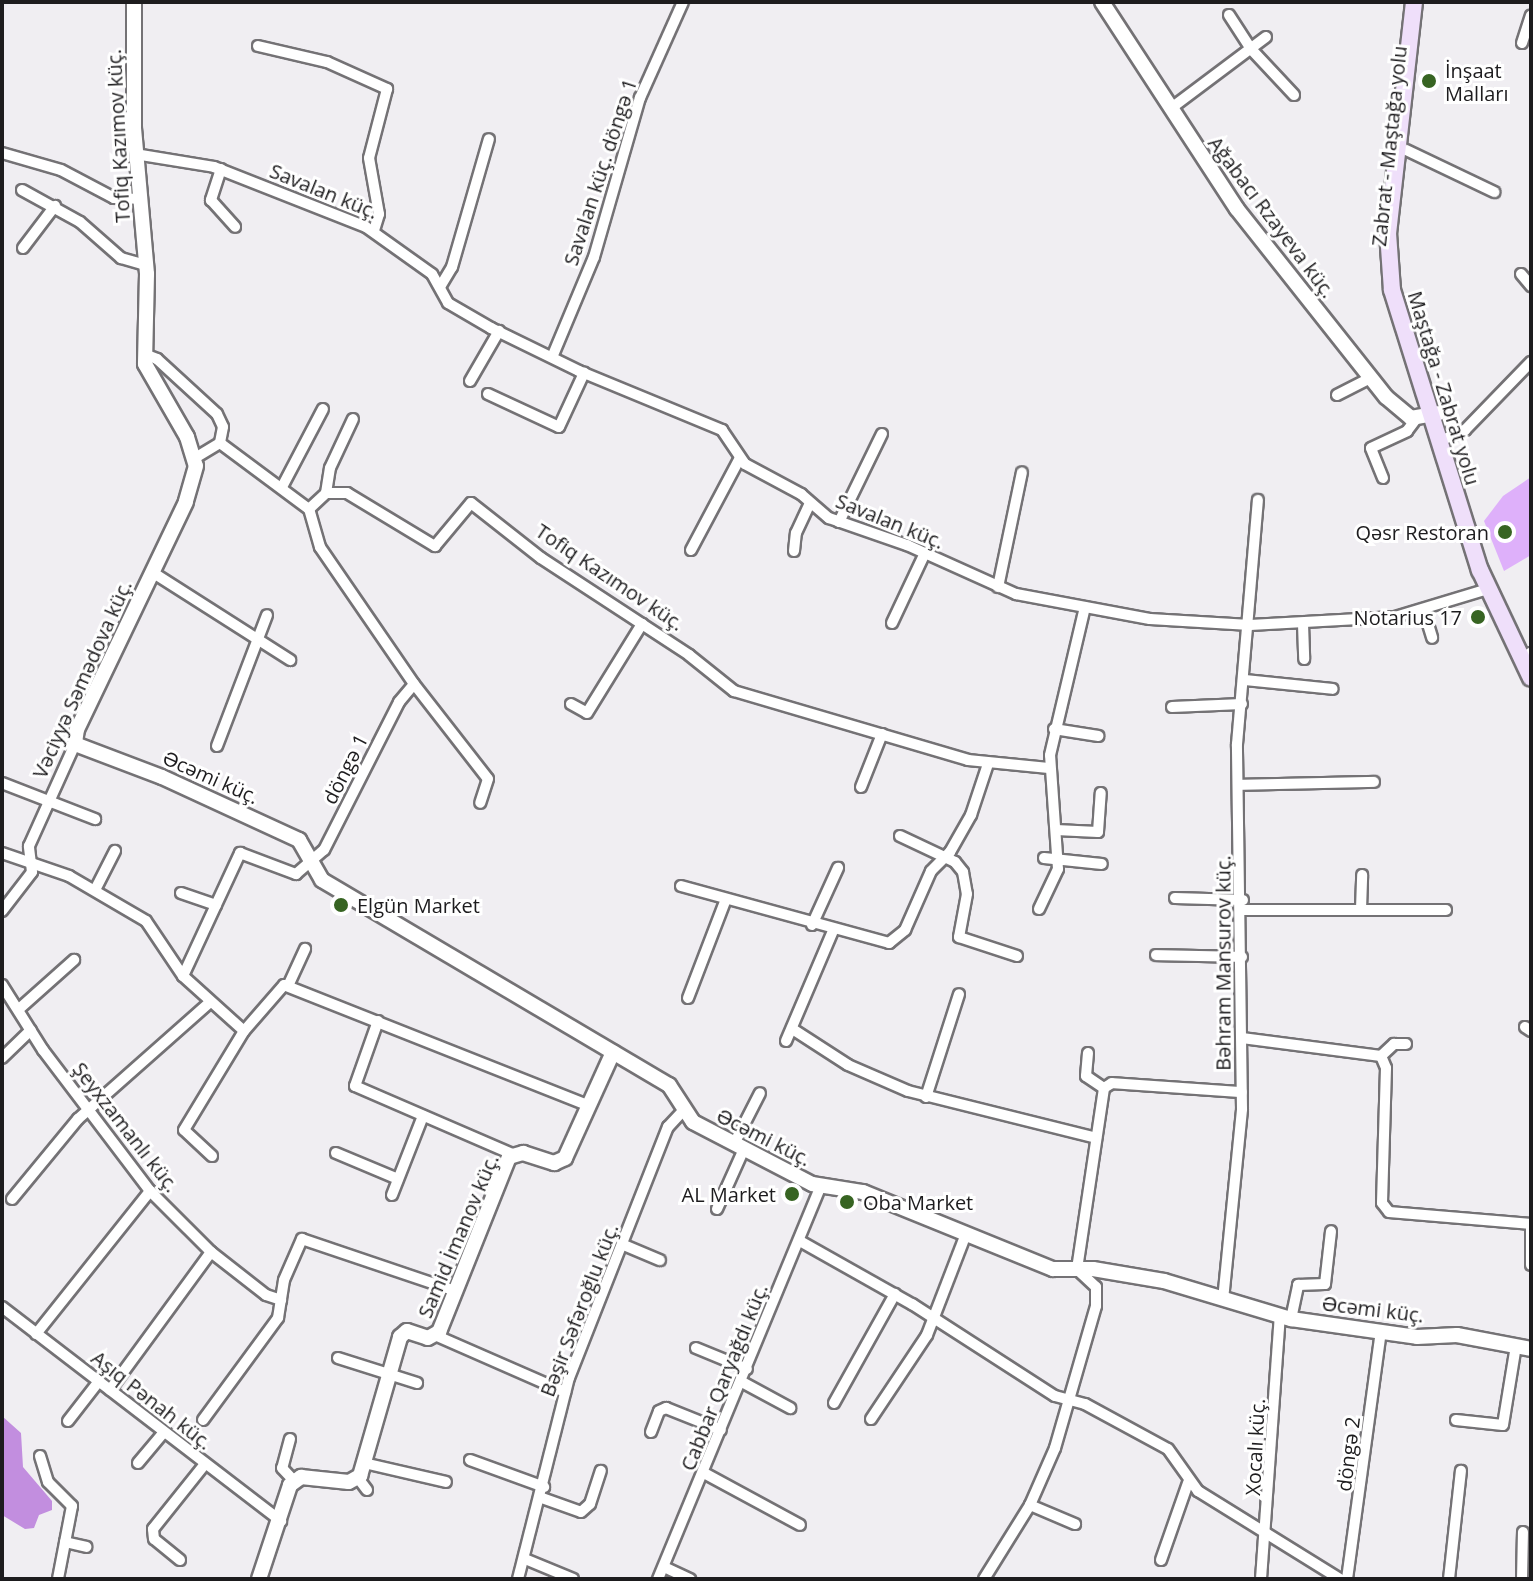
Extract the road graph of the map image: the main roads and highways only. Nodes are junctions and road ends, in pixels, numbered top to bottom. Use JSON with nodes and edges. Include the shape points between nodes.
{"nodes":[{"id":1,"x":1414,"y":2,"type":"edge"},
{"id":2,"x":1424,"y":2,"type":"edge"},
{"id":3,"x":1428,"y":416,"type":"junction"},
{"id":4,"x":1531,"y":654,"type":"edge"},
{"id":5,"x":1531,"y":678,"type":"edge"}],
"edges":[{"from":1,"to":3,"type":"main road","name":"Maştağa - Zabrat yolu","via":[[1387,251],[1398,314]]},
{"from":2,"to":3,"type":"main road","name":"Zabrat - Maştağa yolu","via":[[1398,269]]},
{"from":3,"to":4,"type":"main road","name":"Zabrat - Maştağa yolu","via":[[1447,438],[1496,584]]},
{"from":3,"to":5,"type":"main road","name":"Maştağa - Zabrat yolu","via":[[1488,589]]}]}
